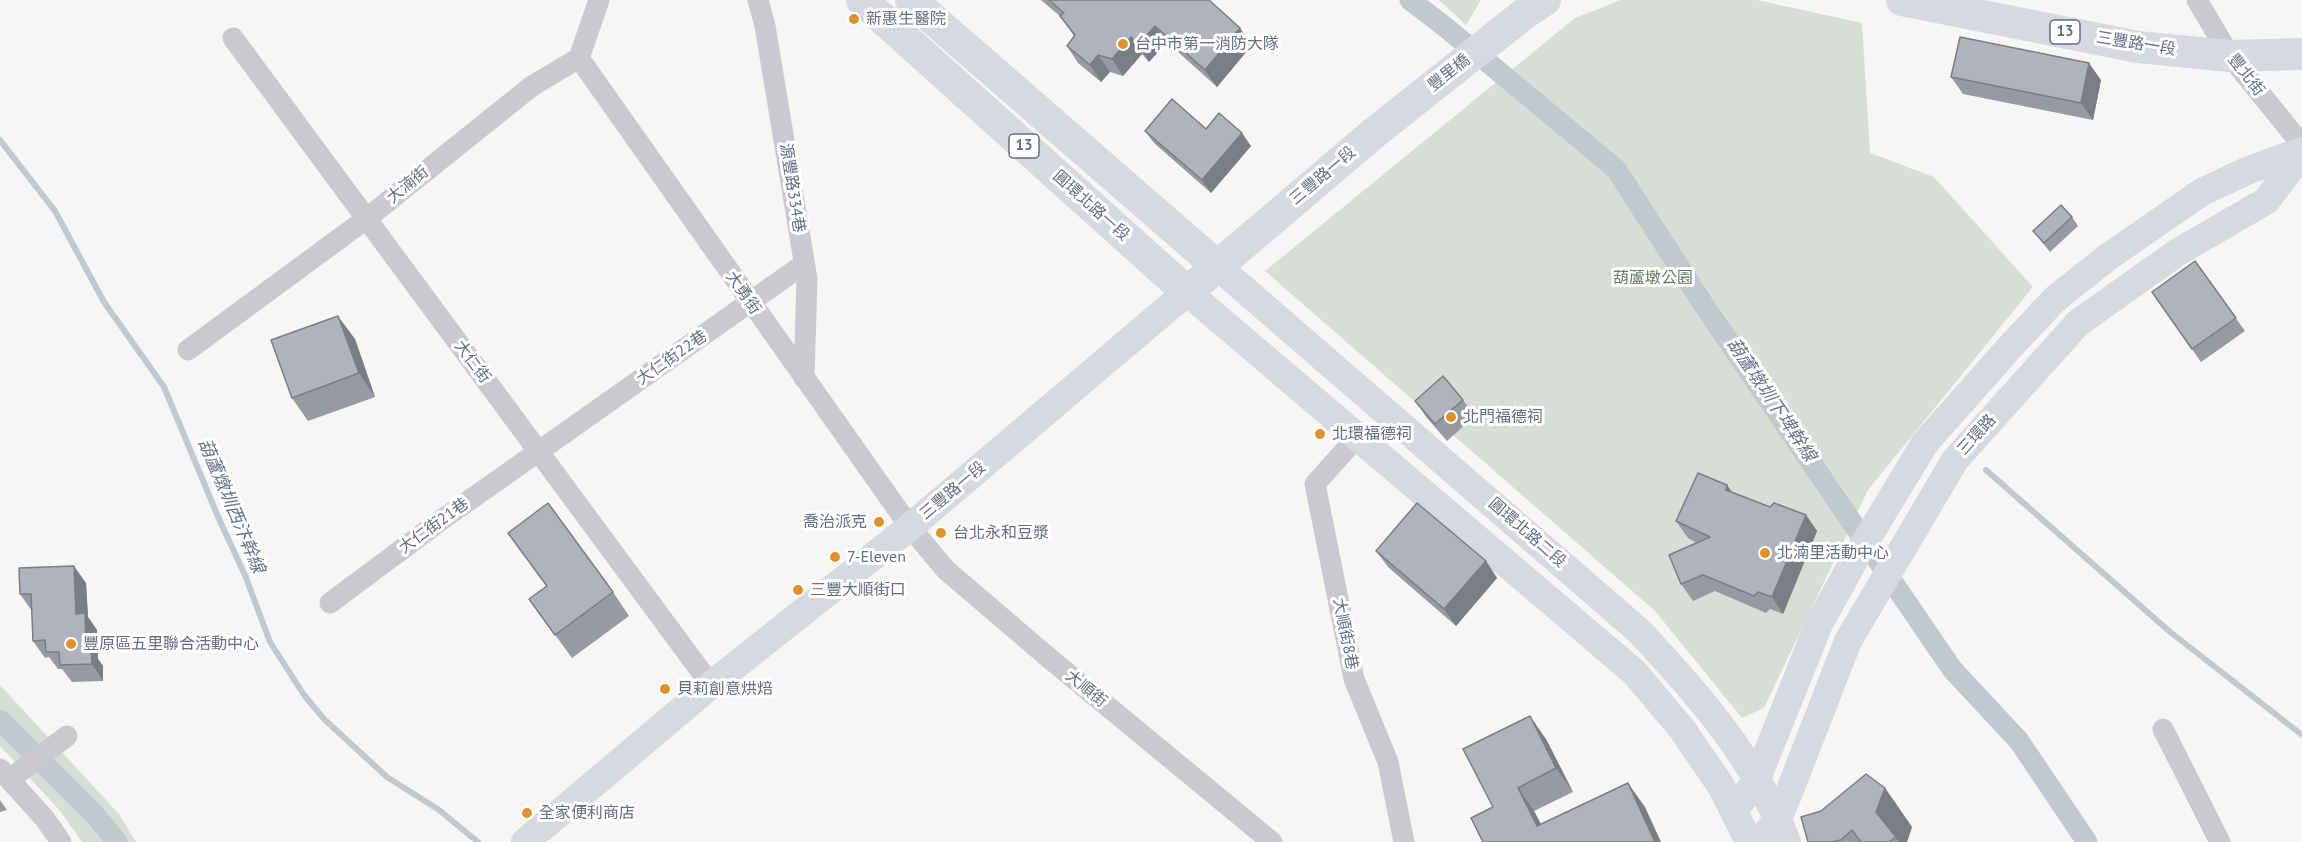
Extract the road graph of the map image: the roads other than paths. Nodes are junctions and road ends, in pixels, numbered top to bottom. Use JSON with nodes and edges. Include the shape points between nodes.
{"nodes":[{"id":1,"x":599,"y":0,"type":"edge"},
{"id":2,"x":758,"y":0,"type":"edge"},
{"id":3,"x":862,"y":0,"type":"edge"},
{"id":4,"x":911,"y":0,"type":"edge"},
{"id":5,"x":1902,"y":0,"type":"edge"},
{"id":6,"x":2197,"y":0,"type":"edge"},
{"id":7,"x":1534,"y":7,"type":"edge"},
{"id":8,"x":233,"y":38,"type":"dead end"},
{"id":9,"x":2302,"y":54,"type":"edge"},
{"id":10,"x":2230,"y":56,"type":"junction"},
{"id":11,"x":579,"y":58,"type":"junction"},
{"id":12,"x":1374,"y":133,"type":"joint"},
{"id":13,"x":2302,"y":145,"type":"edge"},
{"id":14,"x":2302,"y":152,"type":"edge"},
{"id":15,"x":366,"y":219,"type":"junction"},
{"id":16,"x":804,"y":264,"type":"junction"},
{"id":17,"x":1216,"y":267,"type":"junction"},
{"id":18,"x":1187,"y":292,"type":"junction"},
{"id":19,"x":2055,"y":299,"type":"junction"},
{"id":20,"x":750,"y":303,"type":"junction"},
{"id":21,"x":2078,"y":323,"type":"junction"},
{"id":22,"x":188,"y":350,"type":"dead end"},
{"id":23,"x":804,"y":378,"type":"junction"},
{"id":24,"x":1358,"y":436,"type":"junction"},
{"id":25,"x":539,"y":452,"type":"junction"},
{"id":26,"x":910,"y":528,"type":"junction"},
{"id":27,"x":330,"y":603,"type":"dead end"},
{"id":28,"x":711,"y":685,"type":"junction"},
{"id":29,"x":2163,"y":729,"type":"dead end"},
{"id":30,"x":63,"y":738,"type":"dead end"},
{"id":31,"x":9,"y":774,"type":"edge"},
{"id":32,"x":1756,"y":781,"type":"junction"},
{"id":33,"x":1734,"y":811,"type":"junction"},
{"id":34,"x":1782,"y":830,"type":"edge"},
{"id":35,"x":61,"y":842,"type":"edge"},
{"id":36,"x":525,"y":842,"type":"edge"},
{"id":37,"x":1272,"y":842,"type":"edge"},
{"id":38,"x":1404,"y":842,"type":"edge"},
{"id":39,"x":1749,"y":842,"type":"edge"},
{"id":40,"x":1760,"y":842,"type":"edge"},
{"id":41,"x":2220,"y":842,"type":"edge"}],
"edges":[{"from":1,"to":11,"type":"street"},
{"from":2,"to":16,"type":"street","name":"源豐路334巷"},
{"from":3,"to":18,"type":"main road","name":"圓環北路一段","number":"13"},
{"from":4,"to":17,"type":"main road","number":"13"},
{"from":5,"to":10,"type":"main road","name":"三豐路一段","number":"13","via":[[2138,46]]},
{"from":6,"to":10,"type":"street","name":"豐北街"},
{"from":7,"to":12,"type":"main road","name":"豐里橋"},
{"from":8,"to":15,"type":"street","name":"大仁街"},
{"from":9,"to":10,"type":"main road","name":"三豐路一段","number":"13"},
{"from":10,"to":13,"type":"street","name":"豐北街"},
{"from":11,"to":15,"type":"street","name":"大湳街","via":[[532,86]]},
{"from":11,"to":20,"type":"street","name":"大勇街"},
{"from":12,"to":17,"type":"main road","name":"三豐路一段"},
{"from":14,"to":19,"type":"street","name":"三環路","via":[[2202,192]]},
{"from":14,"to":21,"type":"street","name":"三環路","via":[[2266,201],[2178,252]]},
{"from":15,"to":22,"type":"street","name":"大湳街"},
{"from":15,"to":25,"type":"street","name":"大仁街"},
{"from":16,"to":20,"type":"street","name":"大仁街22巷"},
{"from":16,"to":23,"type":"street","name":"源豐路334巷"},
{"from":17,"to":18,"type":"main road","name":"三豐路一段"},
{"from":17,"to":32,"type":"street","name":"圓環北路二段","via":[[1639,631],[1694,690],[1735,742]]},
{"from":18,"to":24,"type":"street"},
{"from":18,"to":26,"type":"street","name":"三豐路一段"},
{"from":19,"to":21,"type":"street"},
{"from":19,"to":32,"type":"street","name":"三環路","via":[[1925,443],[1819,624]]},
{"from":20,"to":23,"type":"street","name":"大勇街"},
{"from":20,"to":25,"type":"street","name":"大仁街22巷"},
{"from":21,"to":34,"type":"street","name":"三環路","via":[[1954,460],[1848,641]]},
{"from":23,"to":26,"type":"street","name":"大勇街"},
{"from":24,"to":33,"type":"street","via":[[1634,672],[1682,729]]},
{"from":24,"to":38,"type":"street","name":"大順街8巷","via":[[1315,484],[1354,680],[1388,762]]},
{"from":25,"to":27,"type":"street","name":"大仁街21巷"},
{"from":25,"to":28,"type":"street","name":"大仁街"},
{"from":26,"to":28,"type":"street","name":"三豐路一段"},
{"from":26,"to":37,"type":"street","name":"大順街","via":[[946,570]]},
{"from":28,"to":36,"type":"street","name":"三豐路一段"},
{"from":29,"to":41,"type":"street"},
{"from":30,"to":31,"type":"street"},
{"from":31,"to":35,"type":"street"},
{"from":32,"to":33,"type":"street","name":"三環路"},
{"from":32,"to":34,"type":"street","name":"圓環北路二段"},
{"from":33,"to":39,"type":"street"},
{"from":34,"to":40,"type":"street","name":"三環路"}]}
